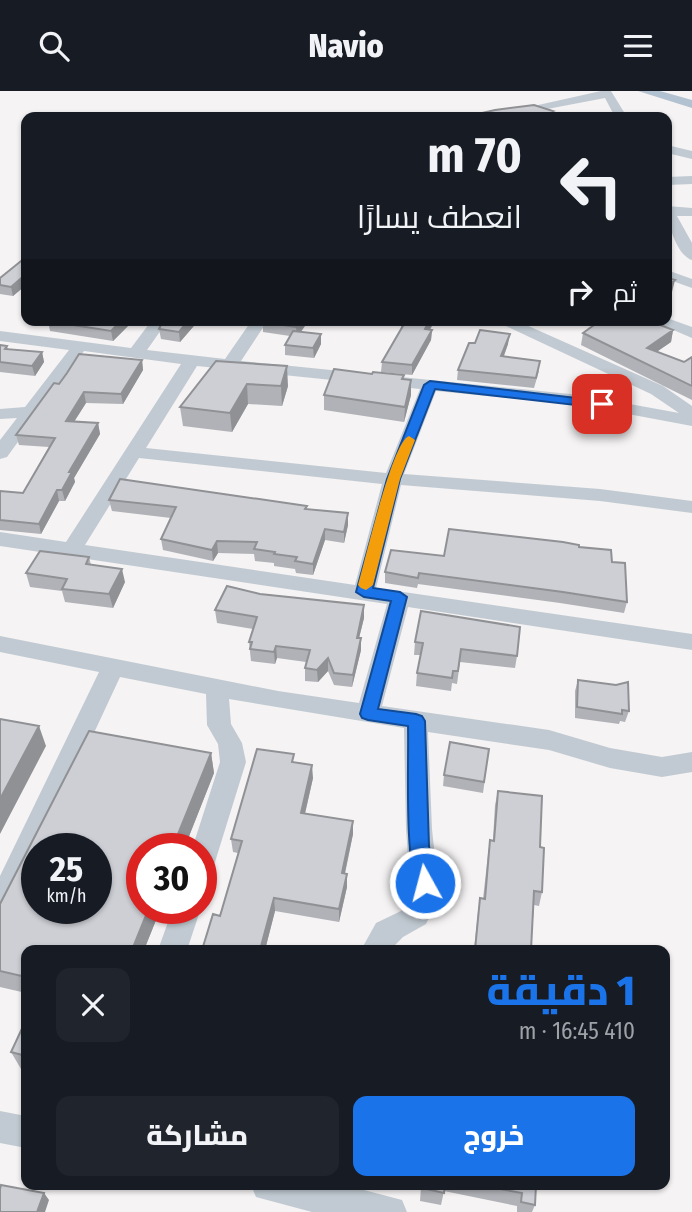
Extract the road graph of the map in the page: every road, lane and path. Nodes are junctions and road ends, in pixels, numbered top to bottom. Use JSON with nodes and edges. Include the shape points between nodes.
{"nodes":[{"id":1,"x":645,"y":91,"type":"edge"},
{"id":2,"x":607,"y":92,"type":"edge"},
{"id":3,"x":692,"y":104,"type":"edge"},
{"id":4,"x":531,"y":110,"type":"junction"},
{"id":5,"x":520,"y":112,"type":"edge"},
{"id":6,"x":538,"y":112,"type":"edge"},
{"id":7,"x":618,"y":112,"type":"edge"},
{"id":8,"x":672,"y":150,"type":"edge"},
{"id":9,"x":692,"y":155,"type":"edge"},
{"id":10,"x":692,"y":180,"type":"edge"},
{"id":11,"x":672,"y":181,"type":"edge"},
{"id":12,"x":672,"y":211,"type":"edge"},
{"id":13,"x":692,"y":212,"type":"edge"},
{"id":14,"x":672,"y":229,"type":"edge"},
{"id":15,"x":690,"y":251,"type":"edge"},
{"id":16,"x":672,"y":276,"type":"edge"},
{"id":17,"x":692,"y":284,"type":"edge"},
{"id":18,"x":21,"y":324,"type":"edge"},
{"id":19,"x":672,"y":325,"type":"edge"},
{"id":20,"x":156,"y":326,"type":"edge"},
{"id":21,"x":256,"y":326,"type":"edge"},
{"id":22,"x":513,"y":326,"type":"edge"},
{"id":23,"x":534,"y":326,"type":"edge"},
{"id":24,"x":526,"y":332,"type":"junction"},
{"id":25,"x":692,"y":333,"type":"edge"},
{"id":26,"x":3,"y":336,"type":"edge"},
{"id":27,"x":78,"y":348,"type":"junction"},
{"id":28,"x":135,"y":354,"type":"junction"},
{"id":29,"x":192,"y":360,"type":"junction"},
{"id":30,"x":230,"y":365,"type":"junction"},
{"id":31,"x":430,"y":385,"type":"junction"},
{"id":32,"x":30,"y":412,"type":"junction"},
{"id":33,"x":0,"y":414,"type":"edge"},
{"id":34,"x":692,"y":414,"type":"edge"},
{"id":35,"x":692,"y":421,"type":"edge"},
{"id":36,"x":134,"y":452,"type":"junction"},
{"id":37,"x":0,"y":453,"type":"edge"},
{"id":38,"x":393,"y":479,"type":"junction"},
{"id":39,"x":692,"y":507,"type":"edge"},
{"id":40,"x":0,"y":539,"type":"edge"},
{"id":41,"x":72,"y":549,"type":"junction"},
{"id":42,"x":364,"y":592,"type":"junction"},
{"id":43,"x":400,"y":597,"type":"junction"},
{"id":44,"x":692,"y":642,"type":"edge"},
{"id":45,"x":0,"y":644,"type":"edge"},
{"id":46,"x":113,"y":667,"type":"junction"},
{"id":47,"x":217,"y":688,"type":"junction"},
{"id":48,"x":368,"y":714,"type":"junction"},
{"id":49,"x":416,"y":721,"type":"junction"},
{"id":50,"x":692,"y":762,"type":"edge"},
{"id":51,"x":210,"y":833,"type":"edge"},
{"id":52,"x":0,"y":905,"type":"edge"},
{"id":53,"x":182,"y":924,"type":"edge"},
{"id":54,"x":175,"y":945,"type":"edge"},
{"id":55,"x":377,"y":945,"type":"edge"},
{"id":56,"x":0,"y":1127,"type":"edge"},
{"id":57,"x":21,"y":1131,"type":"edge"},
{"id":58,"x":290,"y":1190,"type":"edge"},
{"id":59,"x":325,"y":1198,"type":"edge"},
{"id":60,"x":390,"y":1212,"type":"edge"}],
"edges":[{"from":1,"to":3,"type":"main road"},
{"from":2,"to":4,"type":"street"},
{"from":2,"to":7,"type":"street"},
{"from":4,"to":5,"type":"street"},
{"from":4,"to":6,"type":"street"},
{"from":8,"to":9,"type":"street"},
{"from":10,"to":11,"type":"street"},
{"from":12,"to":13,"type":"street"},
{"from":14,"to":15,"type":"street"},
{"from":16,"to":17,"type":"street"},
{"from":18,"to":26,"type":"street"},
{"from":19,"to":25,"type":"street"},
{"from":20,"to":28,"type":"street"},
{"from":21,"to":30,"type":"street"},
{"from":22,"to":24,"type":"street"},
{"from":23,"to":24,"type":"street"},
{"from":24,"to":34,"type":"street","via":[[657,390]]},
{"from":26,"to":27,"type":"street"},
{"from":27,"to":28,"type":"street"},
{"from":27,"to":32,"type":"street"},
{"from":28,"to":29,"type":"street"},
{"from":29,"to":30,"type":"street"},
{"from":29,"to":36,"type":"street"},
{"from":30,"to":31,"type":"street"},
{"from":31,"to":35,"type":"street","via":[[580,400]]},
{"from":31,"to":38,"type":"street"},
{"from":32,"to":33,"type":"street"},
{"from":32,"to":37,"type":"street"},
{"from":36,"to":38,"type":"street"},
{"from":36,"to":41,"type":"street"},
{"from":38,"to":39,"type":"street"},
{"from":38,"to":42,"type":"street"},
{"from":40,"to":41,"type":"street"},
{"from":41,"to":42,"type":"street"},
{"from":42,"to":43,"type":"street"},
{"from":43,"to":44,"type":"street"},
{"from":43,"to":48,"type":"street"},
{"from":45,"to":46,"type":"street"},
{"from":46,"to":47,"type":"street"},
{"from":46,"to":52,"type":"street"},
{"from":47,"to":48,"type":"street"},
{"from":47,"to":51,"type":"street","via":[[219,725],[230,743],[233,762]]},
{"from":48,"to":49,"type":"street"},
{"from":49,"to":50,"type":"street","via":[[549,740],[662,767]]},
{"from":49,"to":55,"type":"street","via":[[425,883],[421,907],[415,917],[391,927]]},
{"from":53,"to":54,"type":"street"},
{"from":56,"to":57,"type":"street"},
{"from":58,"to":59,"type":"street"},
{"from":59,"to":60,"type":"street"}]}
